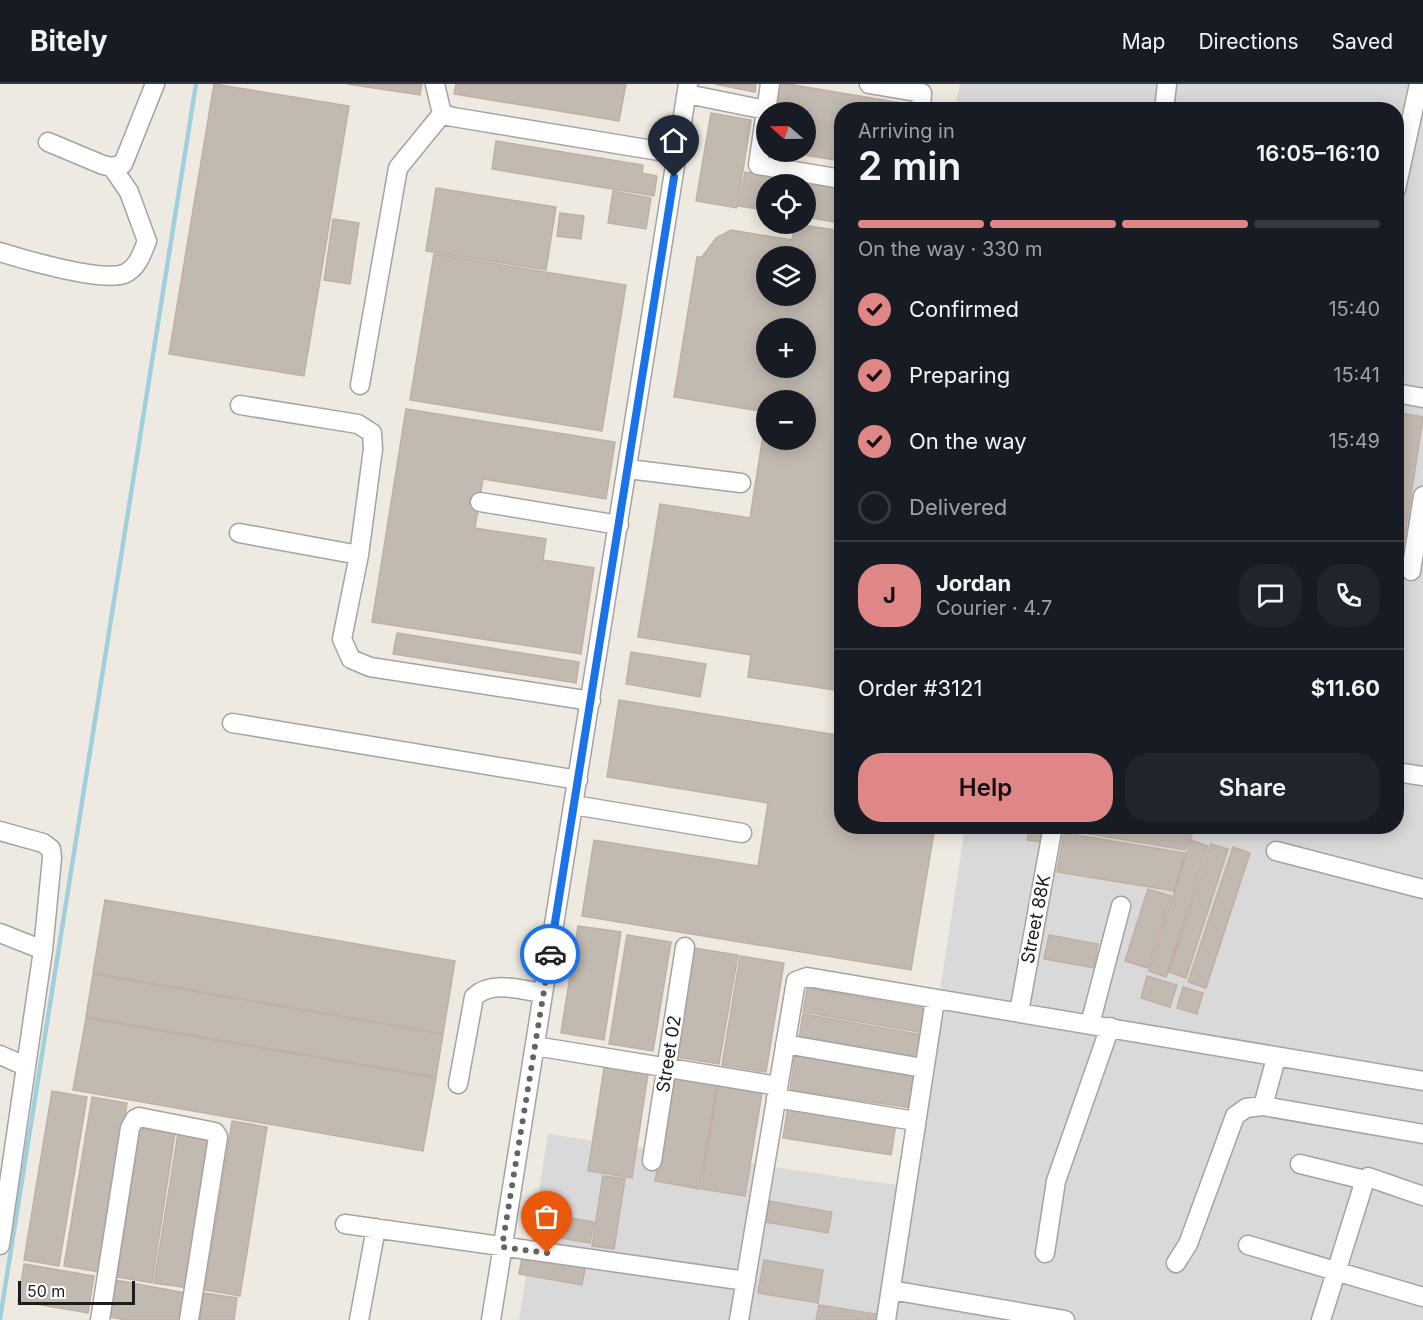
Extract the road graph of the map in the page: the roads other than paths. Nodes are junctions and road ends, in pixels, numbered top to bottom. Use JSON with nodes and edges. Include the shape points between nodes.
{"nodes":[{"id":1,"x":155,"y":84,"type":"edge"},
{"id":2,"x":435,"y":84,"type":"edge"},
{"id":3,"x":770,"y":84,"type":"edge"},
{"id":4,"x":869,"y":84,"type":"edge"},
{"id":5,"x":1167,"y":84,"type":"edge"},
{"id":6,"x":1419,"y":84,"type":"edge"},
{"id":7,"x":687,"y":89,"type":"edge"},
{"id":8,"x":767,"y":102,"type":"edge"},
{"id":9,"x":921,"y":102,"type":"edge"},
{"id":10,"x":1165,"y":102,"type":"edge"},
{"id":11,"x":756,"y":107,"type":"edge"},
{"id":12,"x":442,"y":114,"type":"junction"},
{"id":13,"x":48,"y":142,"type":"dead end"},
{"id":14,"x":1404,"y":152,"type":"edge"},
{"id":15,"x":677,"y":154,"type":"junction"},
{"id":16,"x":758,"y":162,"type":"edge"},
{"id":17,"x":112,"y":167,"type":"junction"},
{"id":18,"x":834,"y":178,"type":"edge"},
{"id":19,"x":0,"y":252,"type":"edge"},
{"id":20,"x":360,"y":384,"type":"dead end"},
{"id":21,"x":1404,"y":394,"type":"edge"},
{"id":22,"x":1423,"y":398,"type":"edge"},
{"id":23,"x":240,"y":405,"type":"dead end"},
{"id":24,"x":628,"y":469,"type":"junction"},
{"id":25,"x":741,"y":483,"type":"dead end"},
{"id":26,"x":1423,"y":496,"type":"edge"},
{"id":27,"x":480,"y":502,"type":"dead end"},
{"id":28,"x":620,"y":525,"type":"junction"},
{"id":29,"x":239,"y":533,"type":"dead end"},
{"id":30,"x":359,"y":555,"type":"junction"},
{"id":31,"x":1410,"y":571,"type":"edge"},
{"id":32,"x":591,"y":701,"type":"junction"},
{"id":33,"x":232,"y":723,"type":"dead end"},
{"id":34,"x":1404,"y":773,"type":"edge"},
{"id":35,"x":1423,"y":776,"type":"edge"},
{"id":36,"x":578,"y":780,"type":"junction"},
{"id":37,"x":574,"y":805,"type":"junction"},
{"id":38,"x":0,"y":831,"type":"edge"},
{"id":39,"x":742,"y":833,"type":"dead end"},
{"id":40,"x":1051,"y":834,"type":"edge"},
{"id":41,"x":1276,"y":851,"type":"dead end"},
{"id":42,"x":1423,"y":889,"type":"edge"},
{"id":43,"x":1121,"y":906,"type":"dead end"},
{"id":44,"x":0,"y":933,"type":"edge"},
{"id":45,"x":685,"y":947,"type":"dead end"},
{"id":46,"x":43,"y":950,"type":"junction"},
{"id":47,"x":543,"y":993,"type":"junction"},
{"id":48,"x":934,"y":1000,"type":"junction"},
{"id":49,"x":1018,"y":1012,"type":"junction"},
{"id":50,"x":1090,"y":1024,"type":"junction"},
{"id":51,"x":1110,"y":1027,"type":"junction"},
{"id":52,"x":785,"y":1044,"type":"junction"},
{"id":53,"x":535,"y":1046,"type":"junction"},
{"id":54,"x":0,"y":1055,"type":"edge"},
{"id":55,"x":1276,"y":1058,"type":"junction"},
{"id":56,"x":25,"y":1066,"type":"junction"},
{"id":57,"x":666,"y":1068,"type":"junction"},
{"id":58,"x":923,"y":1068,"type":"junction"},
{"id":59,"x":1423,"y":1081,"type":"edge"},
{"id":60,"x":458,"y":1084,"type":"dead end"},
{"id":61,"x":777,"y":1092,"type":"junction"},
{"id":62,"x":1263,"y":1106,"type":"junction"},
{"id":63,"x":915,"y":1121,"type":"junction"},
{"id":64,"x":1423,"y":1134,"type":"edge"},
{"id":65,"x":652,"y":1161,"type":"dead end"},
{"id":66,"x":1300,"y":1164,"type":"dead end"},
{"id":67,"x":5,"y":1175,"type":"edge"},
{"id":68,"x":1365,"y":1180,"type":"junction"},
{"id":69,"x":1423,"y":1196,"type":"edge"},
{"id":70,"x":345,"y":1224,"type":"dead end"},
{"id":71,"x":376,"y":1228,"type":"junction"},
{"id":72,"x":0,"y":1245,"type":"edge"},
{"id":73,"x":1248,"y":1245,"type":"dead end"},
{"id":74,"x":502,"y":1247,"type":"junction"},
{"id":75,"x":1044,"y":1253,"type":"dead end"},
{"id":76,"x":1176,"y":1263,"type":"dead end"},
{"id":77,"x":1336,"y":1272,"type":"junction"},
{"id":78,"x":746,"y":1281,"type":"junction"},
{"id":79,"x":891,"y":1290,"type":"junction"},
{"id":80,"x":1423,"y":1297,"type":"edge"},
{"id":81,"x":1024,"y":1317,"type":"edge"},
{"id":82,"x":100,"y":1320,"type":"edge"},
{"id":83,"x":189,"y":1320,"type":"edge"},
{"id":84,"x":358,"y":1320,"type":"edge"},
{"id":85,"x":491,"y":1320,"type":"edge"},
{"id":86,"x":739,"y":1320,"type":"edge"},
{"id":87,"x":886,"y":1320,"type":"edge"},
{"id":88,"x":1065,"y":1320,"type":"edge"},
{"id":89,"x":1321,"y":1320,"type":"edge"}],
"edges":[{"from":1,"to":17,"type":"street","via":[[123,164]]},
{"from":2,"to":12,"type":"street"},
{"from":3,"to":8,"type":"street"},
{"from":4,"to":9,"type":"street","via":[[922,93]]},
{"from":5,"to":10,"type":"street"},
{"from":6,"to":14,"type":"street"},
{"from":7,"to":11,"type":"street"},
{"from":7,"to":15,"type":"street"},
{"from":12,"to":15,"type":"street"},
{"from":12,"to":20,"type":"street","via":[[398,168]]},
{"from":13,"to":17,"type":"street"},
{"from":15,"to":24,"type":"street"},
{"from":16,"to":18,"type":"street","via":[[758,165]]},
{"from":17,"to":19,"type":"street","via":[[129,192],[147,241],[138,263],[124,273],[104,277]]},
{"from":21,"to":22,"type":"street"},
{"from":23,"to":30,"type":"street","via":[[358,424],[372,433]]},
{"from":24,"to":25,"type":"street"},
{"from":24,"to":28,"type":"street"},
{"from":26,"to":31,"type":"street"},
{"from":27,"to":28,"type":"street"},
{"from":28,"to":32,"type":"street"},
{"from":29,"to":30,"type":"street"},
{"from":30,"to":32,"type":"street","via":[[342,639],[351,659],[370,667]]},
{"from":32,"to":36,"type":"street"},
{"from":33,"to":36,"type":"street"},
{"from":34,"to":35,"type":"street"},
{"from":36,"to":37,"type":"street"},
{"from":37,"to":39,"type":"street"},
{"from":37,"to":47,"type":"street"},
{"from":38,"to":46,"type":"street","via":[[51,849]]},
{"from":40,"to":49,"type":"street","name":"Street 88K"},
{"from":41,"to":42,"type":"street"},
{"from":43,"to":50,"type":"street"},
{"from":44,"to":46,"type":"street"},
{"from":45,"to":57,"type":"street","name":"Street 02"},
{"from":46,"to":56,"type":"street"},
{"from":47,"to":53,"type":"street"},
{"from":47,"to":60,"type":"street","via":[[500,987],[481,990],[474,997]]},
{"from":48,"to":49,"type":"street"},
{"from":48,"to":52,"type":"street","via":[[807,977],[796,981]]},
{"from":48,"to":58,"type":"street"},
{"from":49,"to":50,"type":"street"},
{"from":50,"to":51,"type":"street"},
{"from":51,"to":55,"type":"street"},
{"from":51,"to":75,"type":"street","via":[[1056,1181]]},
{"from":52,"to":58,"type":"street"},
{"from":52,"to":61,"type":"street"},
{"from":53,"to":57,"type":"street"},
{"from":53,"to":74,"type":"street"},
{"from":54,"to":56,"type":"street"},
{"from":55,"to":59,"type":"street"},
{"from":55,"to":62,"type":"street"},
{"from":56,"to":67,"type":"street"},
{"from":57,"to":61,"type":"street"},
{"from":57,"to":65,"type":"street","name":"Street 02"},
{"from":58,"to":63,"type":"street"},
{"from":61,"to":63,"type":"street"},
{"from":61,"to":78,"type":"street"},
{"from":62,"to":64,"type":"street"},
{"from":62,"to":76,"type":"street","via":[[1245,1108],[1235,1116],[1188,1244]]},
{"from":63,"to":79,"type":"street"},
{"from":66,"to":68,"type":"street"},
{"from":67,"to":72,"type":"street"},
{"from":68,"to":69,"type":"street"},
{"from":68,"to":77,"type":"street"},
{"from":70,"to":71,"type":"street"},
{"from":71,"to":74,"type":"street"},
{"from":71,"to":84,"type":"street"},
{"from":73,"to":77,"type":"street"},
{"from":74,"to":78,"type":"street"},
{"from":74,"to":85,"type":"street"},
{"from":77,"to":80,"type":"street"},
{"from":77,"to":89,"type":"street"},
{"from":78,"to":86,"type":"street"},
{"from":79,"to":81,"type":"street"},
{"from":79,"to":87,"type":"street"},
{"from":81,"to":88,"type":"street"},
{"from":82,"to":83,"type":"street","via":[[130,1128],[139,1117],[215,1132],[218,1137]]}]}
